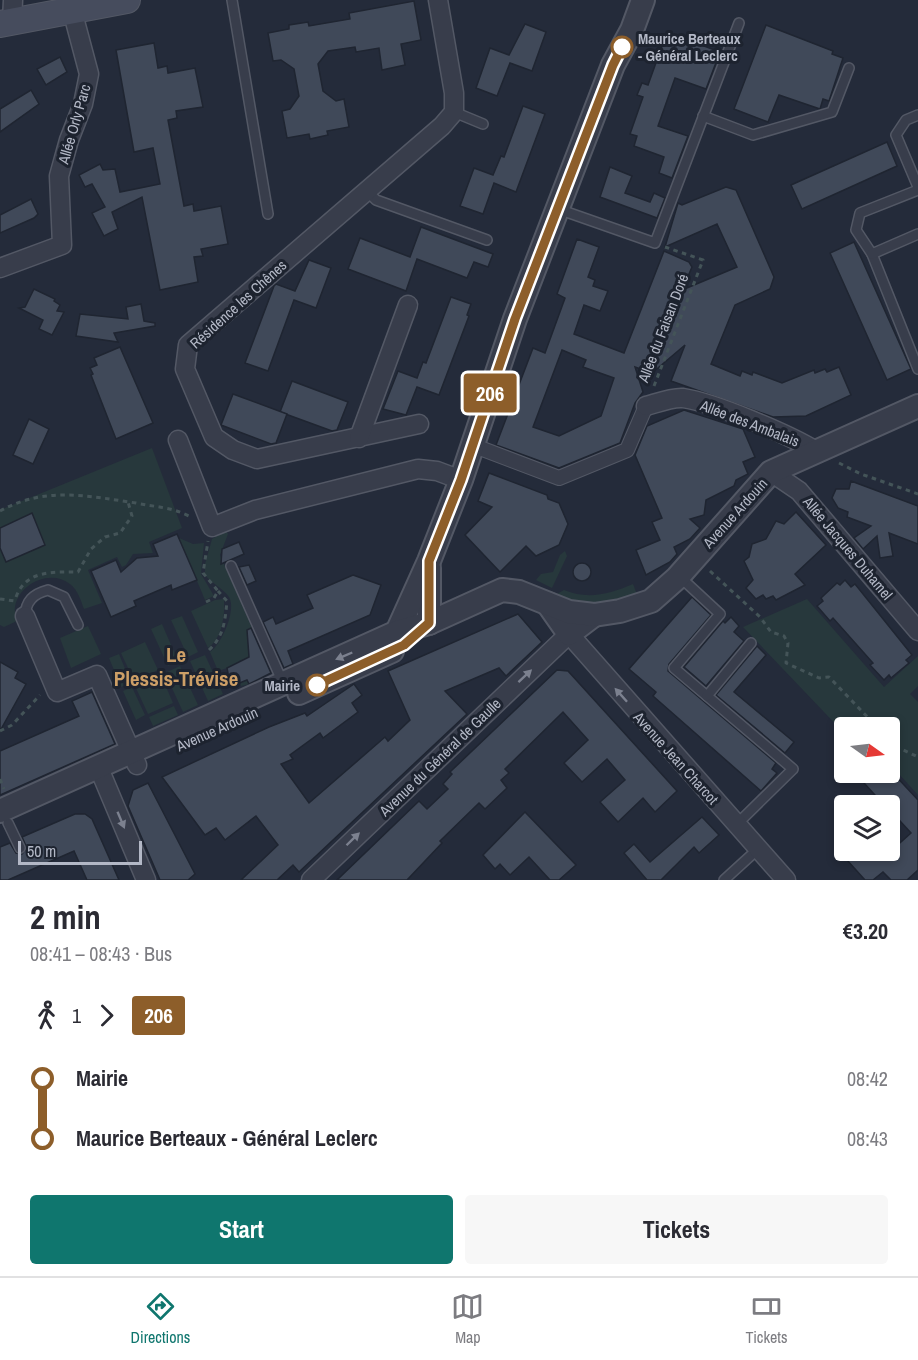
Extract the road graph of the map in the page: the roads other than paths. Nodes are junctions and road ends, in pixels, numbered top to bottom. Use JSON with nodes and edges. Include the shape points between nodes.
{"nodes":[{"id":1,"x":127,"y":0,"type":"edge"},
{"id":2,"x":232,"y":0,"type":"edge"},
{"id":3,"x":438,"y":0,"type":"edge"},
{"id":4,"x":632,"y":0,"type":"edge"},
{"id":5,"x":643,"y":0,"type":"edge"},
{"id":6,"x":72,"y":10,"type":"junction"},
{"id":7,"x":8,"y":15,"type":"edge"},
{"id":8,"x":739,"y":23,"type":"dead end"},
{"id":9,"x":613,"y":65,"type":"junction"},
{"id":10,"x":849,"y":68,"type":"dead end"},
{"id":11,"x":454,"y":112,"type":"junction"},
{"id":12,"x":918,"y":115,"type":"edge"},
{"id":13,"x":703,"y":116,"type":"junction"},
{"id":14,"x":483,"y":123,"type":"dead end"},
{"id":15,"x":918,"y":188,"type":"edge"},
{"id":16,"x":367,"y":191,"type":"junction"},
{"id":17,"x":558,"y":209,"type":"junction"},
{"id":18,"x":268,"y":214,"type":"dead end"},
{"id":19,"x":918,"y":234,"type":"edge"},
{"id":20,"x":487,"y":240,"type":"dead end"},
{"id":21,"x":872,"y":254,"type":"junction"},
{"id":22,"x":0,"y":268,"type":"edge"},
{"id":23,"x":408,"y":305,"type":"dead end"},
{"id":24,"x":918,"y":369,"type":"edge"},
{"id":25,"x":646,"y":406,"type":"joint"},
{"id":26,"x":918,"y":406,"type":"edge"},
{"id":27,"x":419,"y":424,"type":"dead end"},
{"id":28,"x":359,"y":438,"type":"junction"},
{"id":29,"x":178,"y":440,"type":"dead end"},
{"id":30,"x":472,"y":445,"type":"junction"},
{"id":31,"x":816,"y":451,"type":"junction"},
{"id":32,"x":771,"y":472,"type":"junction"},
{"id":33,"x":461,"y":480,"type":"junction"},
{"id":34,"x":429,"y":561,"type":"junction"},
{"id":35,"x":231,"y":566,"type":"dead end"},
{"id":36,"x":679,"y":576,"type":"junction"},
{"id":37,"x":548,"y":604,"type":"junction"},
{"id":38,"x":594,"y":615,"type":"junction"},
{"id":39,"x":25,"y":616,"type":"joint"},
{"id":40,"x":429,"y":623,"type":"junction"},
{"id":41,"x":78,"y":625,"type":"dead end"},
{"id":42,"x":918,"y":631,"type":"edge"},
{"id":43,"x":397,"y":632,"type":"junction"},
{"id":44,"x":569,"y":634,"type":"junction"},
{"id":45,"x":751,"y":643,"type":"dead end"},
{"id":46,"x":283,"y":683,"type":"junction"},
{"id":47,"x":707,"y":696,"type":"junction"},
{"id":48,"x":134,"y":758,"type":"junction"},
{"id":49,"x":101,"y":773,"type":"junction"},
{"id":50,"x":3,"y":820,"type":"edge"},
{"id":51,"x":736,"y":825,"type":"junction"},
{"id":52,"x":20,"y":848,"type":"dead end"},
{"id":53,"x":758,"y":849,"type":"junction"},
{"id":54,"x":146,"y":880,"type":"edge"},
{"id":55,"x":311,"y":880,"type":"edge"},
{"id":56,"x":724,"y":880,"type":"edge"},
{"id":57,"x":786,"y":880,"type":"edge"}],
"edges":[{"from":1,"to":6,"type":"main road"},
{"from":2,"to":18,"type":"lane"},
{"from":3,"to":11,"type":"street"},
{"from":4,"to":9,"type":"street"},
{"from":5,"to":9,"type":"street"},
{"from":6,"to":7,"type":"main road"},
{"from":6,"to":22,"type":"street","name":"Allée Orly Parc","via":[[88,74],[83,105],[59,176],[62,245]]},
{"from":8,"to":13,"type":"lane"},
{"from":9,"to":17,"type":"street"},
{"from":10,"to":13,"type":"lane","via":[[832,112],[753,135]]},
{"from":11,"to":14,"type":"lane"},
{"from":11,"to":16,"type":"street","name":"Résidence les Chênes"},
{"from":12,"to":15,"type":"lane","via":[[906,120],[896,135]]},
{"from":13,"to":17,"type":"lane","via":[[655,243]]},
{"from":15,"to":21,"type":"lane","via":[[860,213],[856,230]]},
{"from":16,"to":20,"type":"lane","via":[[376,200]]},
{"from":16,"to":28,"type":"street","name":"Résidence les Chênes","via":[[188,345],[185,369],[214,437],[233,450],[257,459]]},
{"from":17,"to":30,"type":"street"},
{"from":19,"to":21,"type":"lane"},
{"from":21,"to":24,"type":"lane"},
{"from":23,"to":28,"type":"street"},
{"from":25,"to":30,"type":"street","via":[[627,450],[560,478]]},
{"from":25,"to":31,"type":"street","name":"Allée des Ambalais","via":[[680,398],[705,404]]},
{"from":26,"to":31,"type":"street","name":"Avenue Ardouin"},
{"from":27,"to":28,"type":"street","name":"Résidence les Chênes"},
{"from":29,"to":33,"type":"street","via":[[212,527],[255,510],[418,469]]},
{"from":30,"to":33,"type":"street"},
{"from":31,"to":32,"type":"street","name":"Avenue Ardouin"},
{"from":32,"to":36,"type":"street","name":"Avenue Ardouin"},
{"from":32,"to":42,"type":"street","name":"Allée Jacques Duhamel","via":[[799,491]]},
{"from":33,"to":34,"type":"street"},
{"from":34,"to":40,"type":"street"},
{"from":34,"to":43,"type":"street"},
{"from":35,"to":46,"type":"lane"},
{"from":36,"to":38,"type":"street","name":"Avenue Ardouin","via":[[651,601]]},
{"from":36,"to":47,"type":"lane","via":[[720,614],[674,668]]},
{"from":37,"to":38,"type":"street","name":"Avenue Ardouin"},
{"from":37,"to":40,"type":"street","name":"Avenue Ardouin","via":[[519,592],[502,590]]},
{"from":37,"to":44,"type":"street"},
{"from":38,"to":44,"type":"street","name":"Avenue Ardouin"},
{"from":39,"to":41,"type":"lane","via":[[30,599],[48,590],[64,597]]},
{"from":39,"to":48,"type":"street","via":[[57,692],[97,675]]},
{"from":40,"to":43,"type":"street","name":"Avenue Ardouin"},
{"from":40,"to":48,"type":"street","name":"Avenue Ardouin","via":[[404,645],[381,657]]},
{"from":43,"to":46,"type":"street","name":"Avenue Ardouin","one_way":true},
{"from":51,"to":44,"type":"street","name":"Avenue Jean Charcot","one_way":true},
{"from":55,"to":44,"type":"street","name":"Avenue du Général de Gaulle","one_way":true},
{"from":45,"to":47,"type":"lane"},
{"from":46,"to":48,"type":"street","name":"Avenue Ardouin"},
{"from":47,"to":51,"type":"lane","via":[[793,769]]},
{"from":48,"to":49,"type":"street","name":"Avenue Ardouin"},
{"from":49,"to":50,"type":"street","name":"Avenue Ardouin"},
{"from":49,"to":54,"type":"street","one_way":true},
{"from":50,"to":52,"type":"lane"},
{"from":51,"to":53,"type":"street","name":"Avenue Jean Charcot"},
{"from":53,"to":56,"type":"lane"},
{"from":53,"to":57,"type":"street","name":"Avenue Jean Charcot"}]}
